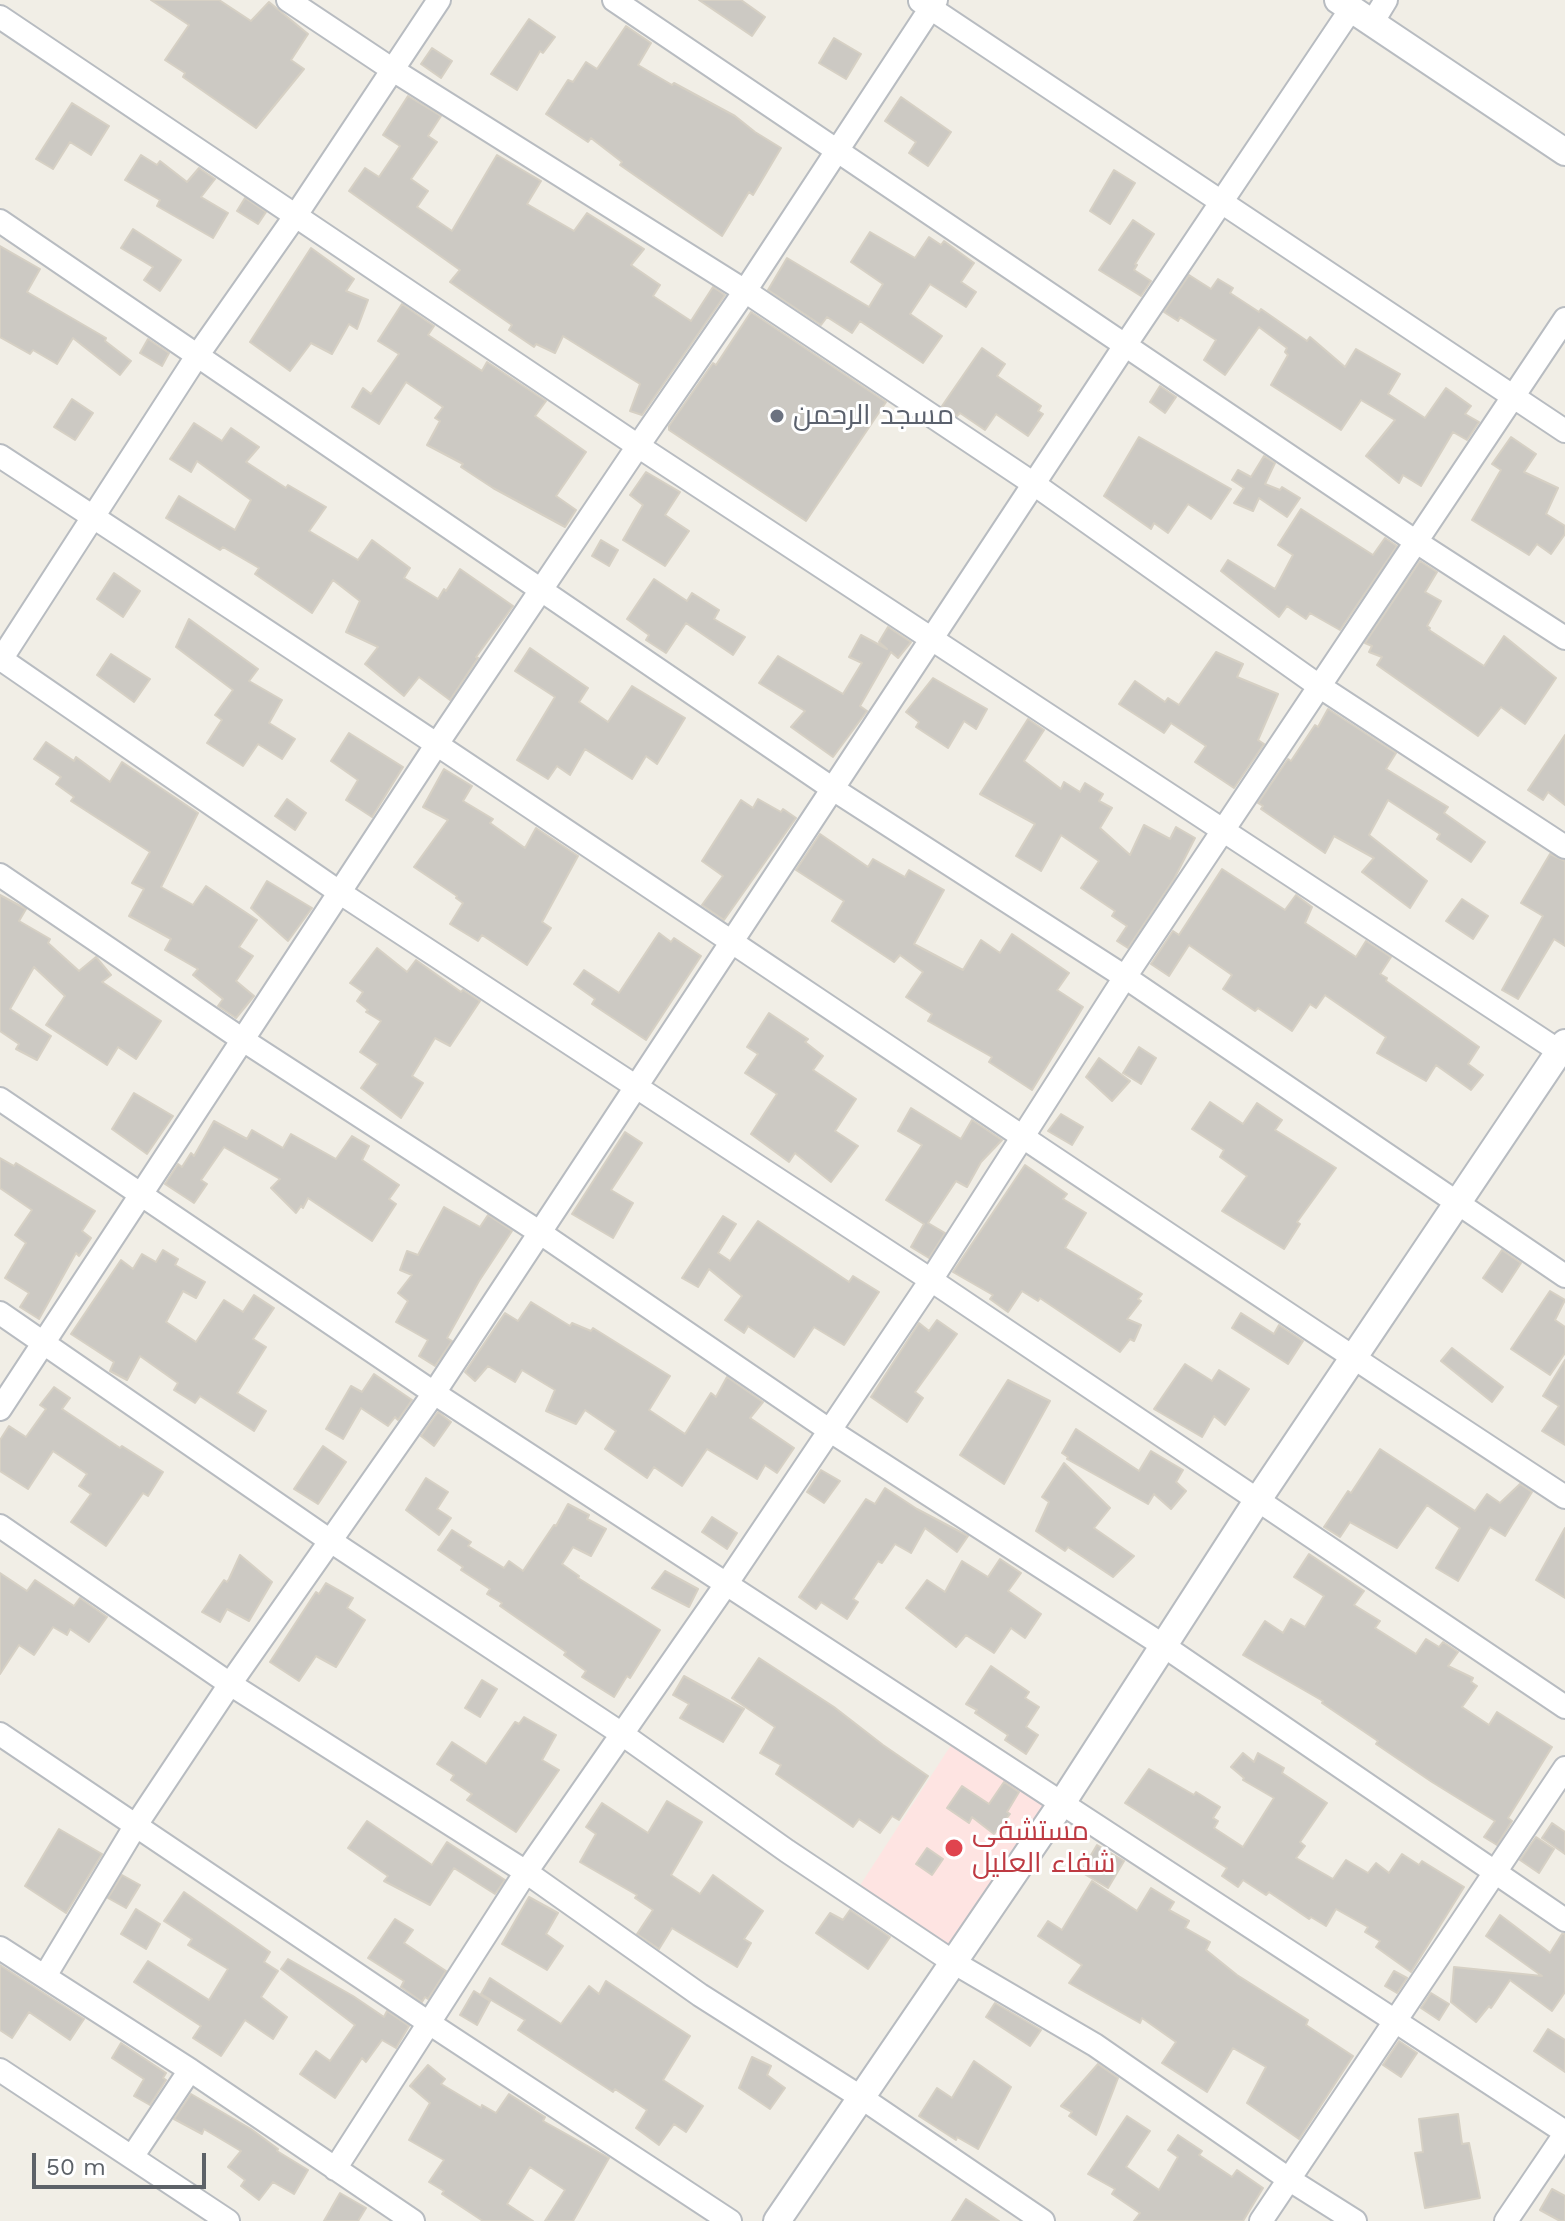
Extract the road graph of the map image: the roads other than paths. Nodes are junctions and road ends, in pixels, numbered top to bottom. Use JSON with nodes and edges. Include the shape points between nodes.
{"nodes":[{"id":1,"x":288,"y":0,"type":"edge"},
{"id":2,"x":439,"y":0,"type":"edge"},
{"id":3,"x":614,"y":0,"type":"edge"},
{"id":4,"x":1386,"y":0,"type":"edge"},
{"id":5,"x":929,"y":3,"type":"edge"},
{"id":6,"x":1354,"y":11,"type":"edge"},
{"id":7,"x":0,"y":17,"type":"edge"},
{"id":8,"x":393,"y":70,"type":"junction"},
{"id":9,"x":836,"y":150,"type":"junction"},
{"id":10,"x":1565,"y":152,"type":"edge"},
{"id":11,"x":1221,"y":201,"type":"junction"},
{"id":12,"x":296,"y":215,"type":"junction"},
{"id":13,"x":0,"y":221,"type":"edge"},
{"id":14,"x":745,"y":291,"type":"junction"},
{"id":15,"x":1565,"y":319,"type":"edge"},
{"id":16,"x":1126,"y":344,"type":"junction"},
{"id":17,"x":197,"y":356,"type":"junction"},
{"id":18,"x":1513,"y":397,"type":"junction"},
{"id":19,"x":1565,"y":431,"type":"edge"},
{"id":20,"x":638,"y":446,"type":"junction"},
{"id":21,"x":0,"y":456,"type":"edge"},
{"id":22,"x":1034,"y":484,"type":"junction"},
{"id":23,"x":94,"y":517,"type":"junction"},
{"id":24,"x":1415,"y":541,"type":"junction"},
{"id":25,"x":542,"y":591,"type":"junction"},
{"id":26,"x":1565,"y":638,"type":"edge"},
{"id":27,"x":933,"y":639,"type":"junction"},
{"id":28,"x":1,"y":660,"type":"edge"},
{"id":29,"x":1319,"y":686,"type":"junction"},
{"id":30,"x":437,"y":744,"type":"junction"},
{"id":31,"x":833,"y":789,"type":"junction"},
{"id":32,"x":1223,"y":831,"type":"junction"},
{"id":33,"x":1565,"y":847,"type":"edge"},
{"id":34,"x":0,"y":875,"type":"edge"},
{"id":35,"x":342,"y":894,"type":"junction"},
{"id":36,"x":732,"y":941,"type":"junction"},
{"id":37,"x":1125,"y":977,"type":"junction"},
{"id":38,"x":243,"y":1040,"type":"junction"},
{"id":39,"x":1563,"y":1050,"type":"edge"},
{"id":40,"x":634,"y":1086,"type":"junction"},
{"id":41,"x":0,"y":1099,"type":"edge"},
{"id":42,"x":1024,"y":1136,"type":"junction"},
{"id":43,"x":141,"y":1197,"type":"junction"},
{"id":44,"x":1457,"y":1203,"type":"junction"},
{"id":45,"x":539,"y":1232,"type":"junction"},
{"id":46,"x":1565,"y":1276,"type":"edge"},
{"id":47,"x":931,"y":1280,"type":"junction"},
{"id":48,"x":0,"y":1313,"type":"edge"},
{"id":49,"x":43,"y":1342,"type":"junction"},
{"id":50,"x":1354,"y":1359,"type":"junction"},
{"id":51,"x":434,"y":1393,"type":"junction"},
{"id":52,"x":0,"y":1409,"type":"edge"},
{"id":53,"x":829,"y":1430,"type":"junction"},
{"id":54,"x":1565,"y":1497,"type":"edge"},
{"id":55,"x":1257,"y":1501,"type":"junction"},
{"id":56,"x":0,"y":1526,"type":"edge"},
{"id":57,"x":329,"y":1540,"type":"junction"},
{"id":58,"x":727,"y":1583,"type":"junction"},
{"id":59,"x":1164,"y":1646,"type":"junction"},
{"id":60,"x":230,"y":1684,"type":"junction"},
{"id":61,"x":1565,"y":1707,"type":"edge"},
{"id":62,"x":0,"y":1734,"type":"edge"},
{"id":63,"x":622,"y":1734,"type":"junction"},
{"id":64,"x":1565,"y":1768,"type":"edge"},
{"id":65,"x":1062,"y":1803,"type":"junction"},
{"id":66,"x":136,"y":1825,"type":"junction"},
{"id":67,"x":526,"y":1872,"type":"junction"},
{"id":68,"x":1494,"y":1873,"type":"junction"},
{"id":69,"x":1565,"y":1920,"type":"edge"},
{"id":70,"x":0,"y":1948,"type":"edge"},
{"id":71,"x":953,"y":1962,"type":"junction"},
{"id":72,"x":45,"y":1976,"type":"junction"},
{"id":73,"x":1395,"y":2022,"type":"junction"},
{"id":74,"x":429,"y":2023,"type":"junction"},
{"id":75,"x":0,"y":2070,"type":"edge"},
{"id":76,"x":190,"y":2070,"type":"junction"},
{"id":77,"x":862,"y":2098,"type":"junction"},
{"id":78,"x":1565,"y":2133,"type":"edge"},
{"id":79,"x":132,"y":2157,"type":"junction"},
{"id":80,"x":335,"y":2169,"type":"junction"},
{"id":81,"x":1290,"y":2180,"type":"junction"},
{"id":82,"x":228,"y":2221,"type":"edge"},
{"id":83,"x":413,"y":2221,"type":"edge"},
{"id":84,"x":730,"y":2221,"type":"edge"},
{"id":85,"x":777,"y":2221,"type":"edge"},
{"id":86,"x":1043,"y":2221,"type":"edge"},
{"id":87,"x":1261,"y":2221,"type":"edge"},
{"id":88,"x":1355,"y":2221,"type":"edge"},
{"id":89,"x":1506,"y":2221,"type":"edge"}],
"edges":[{"from":1,"to":8,"type":"street"},
{"from":2,"to":8,"type":"street"},
{"from":3,"to":9,"type":"street"},
{"from":4,"to":6,"type":"street"},
{"from":5,"to":9,"type":"street"},
{"from":5,"to":11,"type":"street"},
{"from":6,"to":10,"type":"street"},
{"from":6,"to":11,"type":"street"},
{"from":7,"to":12,"type":"street"},
{"from":8,"to":12,"type":"street"},
{"from":8,"to":14,"type":"street"},
{"from":9,"to":14,"type":"street"},
{"from":9,"to":16,"type":"street"},
{"from":11,"to":16,"type":"street"},
{"from":11,"to":18,"type":"street"},
{"from":12,"to":17,"type":"street"},
{"from":12,"to":20,"type":"street"},
{"from":13,"to":17,"type":"street"},
{"from":14,"to":20,"type":"street"},
{"from":14,"to":22,"type":"street"},
{"from":15,"to":18,"type":"street"},
{"from":16,"to":22,"type":"street"},
{"from":16,"to":24,"type":"street"},
{"from":17,"to":23,"type":"street"},
{"from":17,"to":25,"type":"street"},
{"from":18,"to":19,"type":"street"},
{"from":18,"to":24,"type":"street"},
{"from":20,"to":25,"type":"street"},
{"from":20,"to":27,"type":"street"},
{"from":21,"to":23,"type":"street"},
{"from":22,"to":27,"type":"street"},
{"from":22,"to":29,"type":"street"},
{"from":23,"to":28,"type":"street"},
{"from":23,"to":30,"type":"street"},
{"from":24,"to":26,"type":"street"},
{"from":24,"to":29,"type":"street"},
{"from":25,"to":30,"type":"street"},
{"from":25,"to":31,"type":"street"},
{"from":27,"to":31,"type":"street"},
{"from":27,"to":32,"type":"street"},
{"from":28,"to":35,"type":"street"},
{"from":29,"to":32,"type":"street"},
{"from":29,"to":33,"type":"street"},
{"from":30,"to":35,"type":"street"},
{"from":30,"to":36,"type":"street"},
{"from":31,"to":36,"type":"street"},
{"from":31,"to":37,"type":"street"},
{"from":32,"to":37,"type":"street"},
{"from":32,"to":39,"type":"street"},
{"from":34,"to":38,"type":"street"},
{"from":35,"to":38,"type":"street"},
{"from":35,"to":40,"type":"street"},
{"from":36,"to":40,"type":"street"},
{"from":36,"to":42,"type":"street"},
{"from":37,"to":42,"type":"street"},
{"from":37,"to":44,"type":"street"},
{"from":38,"to":43,"type":"street"},
{"from":38,"to":45,"type":"street"},
{"from":39,"to":44,"type":"street"},
{"from":40,"to":45,"type":"street"},
{"from":40,"to":47,"type":"street"},
{"from":41,"to":43,"type":"street"},
{"from":42,"to":47,"type":"street"},
{"from":42,"to":50,"type":"street"},
{"from":43,"to":49,"type":"street"},
{"from":43,"to":51,"type":"street"},
{"from":44,"to":46,"type":"street"},
{"from":44,"to":50,"type":"street"},
{"from":45,"to":51,"type":"street"},
{"from":45,"to":53,"type":"street"},
{"from":47,"to":53,"type":"street"},
{"from":47,"to":55,"type":"street"},
{"from":48,"to":49,"type":"street"},
{"from":49,"to":52,"type":"street"},
{"from":49,"to":57,"type":"street"},
{"from":50,"to":54,"type":"street"},
{"from":50,"to":55,"type":"street"},
{"from":51,"to":57,"type":"street"},
{"from":51,"to":58,"type":"street"},
{"from":53,"to":58,"type":"street"},
{"from":53,"to":59,"type":"street"},
{"from":55,"to":59,"type":"street"},
{"from":55,"to":61,"type":"street"},
{"from":56,"to":60,"type":"street"},
{"from":57,"to":60,"type":"street"},
{"from":57,"to":63,"type":"street"},
{"from":58,"to":63,"type":"street"},
{"from":58,"to":65,"type":"street"},
{"from":59,"to":65,"type":"street"},
{"from":59,"to":68,"type":"street"},
{"from":60,"to":66,"type":"street"},
{"from":60,"to":67,"type":"street"},
{"from":62,"to":66,"type":"street"},
{"from":63,"to":67,"type":"street"},
{"from":63,"to":71,"type":"street"},
{"from":64,"to":68,"type":"street"},
{"from":65,"to":71,"type":"street"},
{"from":65,"to":73,"type":"street"},
{"from":66,"to":72,"type":"street"},
{"from":66,"to":74,"type":"street"},
{"from":67,"to":74,"type":"street"},
{"from":67,"to":77,"type":"street","via":[[700,1995]]},
{"from":68,"to":69,"type":"street"},
{"from":68,"to":73,"type":"street"},
{"from":70,"to":72,"type":"street"},
{"from":71,"to":77,"type":"street"},
{"from":71,"to":81,"type":"street","via":[[1095,2045]]},
{"from":72,"to":76,"type":"street"},
{"from":73,"to":78,"type":"street"},
{"from":73,"to":81,"type":"street"},
{"from":74,"to":80,"type":"street"},
{"from":74,"to":84,"type":"street"},
{"from":75,"to":79,"type":"street"},
{"from":76,"to":79,"type":"street"},
{"from":76,"to":80,"type":"street"},
{"from":77,"to":85,"type":"street"},
{"from":77,"to":86,"type":"street"},
{"from":78,"to":89,"type":"street"},
{"from":79,"to":82,"type":"street"},
{"from":80,"to":83,"type":"street"},
{"from":81,"to":87,"type":"street"},
{"from":81,"to":88,"type":"street"}]}
